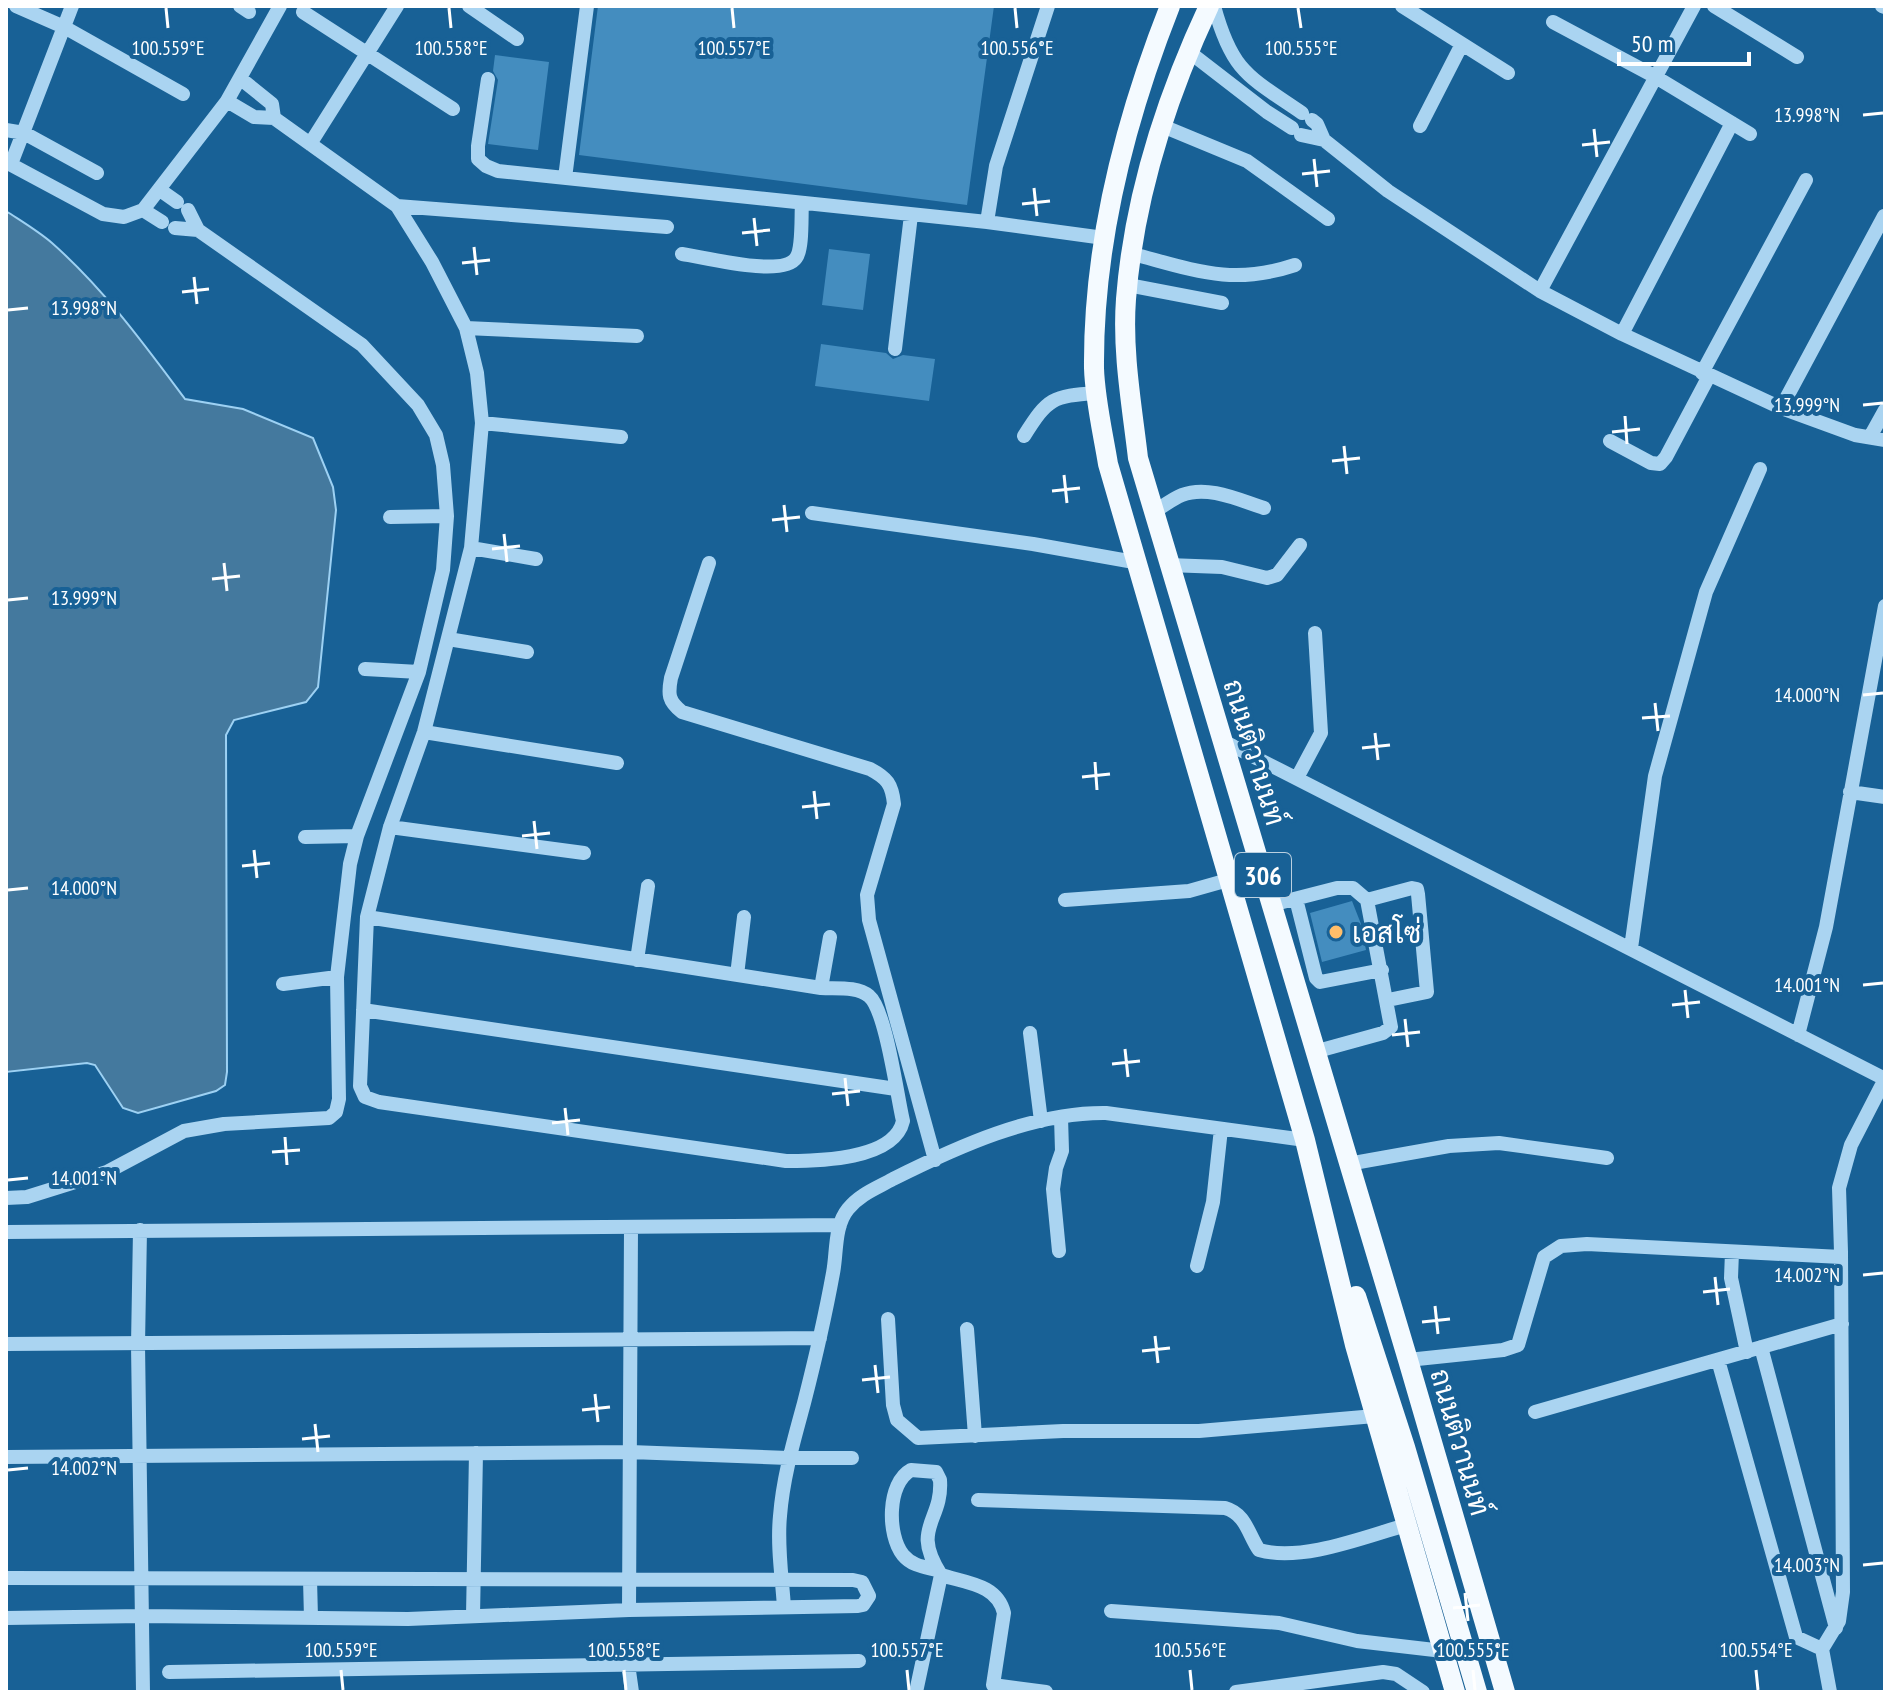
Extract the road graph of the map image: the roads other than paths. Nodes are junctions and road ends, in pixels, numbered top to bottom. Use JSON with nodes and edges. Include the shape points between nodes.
{"nodes":[{"id":1,"x":16,"y":6,"type":"edge"},
{"id":2,"x":72,"y":6,"type":"edge"},
{"id":3,"x":280,"y":6,"type":"edge"},
{"id":4,"x":397,"y":6,"type":"edge"},
{"id":5,"x":469,"y":6,"type":"edge"},
{"id":6,"x":587,"y":6,"type":"edge"},
{"id":7,"x":1048,"y":6,"type":"edge"},
{"id":8,"x":1170,"y":6,"type":"edge"},
{"id":9,"x":1212,"y":6,"type":"edge"},
{"id":10,"x":1402,"y":6,"type":"edge"},
{"id":11,"x":1694,"y":6,"type":"edge"},
{"id":12,"x":1714,"y":6,"type":"edge"},
{"id":13,"x":303,"y":12,"type":"dead end"},
{"id":14,"x":1553,"y":22,"type":"dead end"},
{"id":15,"x":64,"y":27,"type":"junction"},
{"id":16,"x":517,"y":39,"type":"dead end"},
{"id":17,"x":1462,"y":44,"type":"junction"},
{"id":18,"x":1188,"y":51,"type":"junction"},
{"id":19,"x":367,"y":54,"type":"junction"},
{"id":20,"x":1797,"y":57,"type":"dead end"},
{"id":21,"x":1508,"y":73,"type":"dead end"},
{"id":22,"x":1654,"y":76,"type":"junction"},
{"id":23,"x":241,"y":79,"type":"junction"},
{"id":24,"x":488,"y":79,"type":"dead end"},
{"id":25,"x":1269,"y":90,"type":"junction"},
{"id":26,"x":183,"y":94,"type":"dead end"},
{"id":27,"x":227,"y":101,"type":"junction"},
{"id":28,"x":1257,"y":105,"type":"junction"},
{"id":29,"x":453,"y":109,"type":"dead end"},
{"id":30,"x":274,"y":118,"type":"junction"},
{"id":31,"x":1732,"y":123,"type":"junction"},
{"id":32,"x":1160,"y":125,"type":"junction"},
{"id":33,"x":1420,"y":126,"type":"dead end"},
{"id":34,"x":6,"y":130,"type":"edge"},
{"id":35,"x":24,"y":133,"type":"junction"},
{"id":36,"x":1750,"y":134,"type":"dead end"},
{"id":37,"x":1324,"y":140,"type":"junction"},
{"id":38,"x":310,"y":144,"type":"junction"},
{"id":39,"x":8,"y":163,"type":"edge"},
{"id":40,"x":97,"y":173,"type":"dead end"},
{"id":41,"x":565,"y":178,"type":"junction"},
{"id":42,"x":1806,"y":180,"type":"dead end"},
{"id":43,"x":160,"y":190,"type":"junction"},
{"id":44,"x":802,"y":203,"type":"junction"},
{"id":45,"x":397,"y":206,"type":"junction"},
{"id":46,"x":143,"y":210,"type":"junction"},
{"id":47,"x":911,"y":215,"type":"junction"},
{"id":48,"x":1884,"y":216,"type":"edge"},
{"id":49,"x":1328,"y":219,"type":"dead end"},
{"id":50,"x":987,"y":222,"type":"junction"},
{"id":51,"x":667,"y":227,"type":"dead end"},
{"id":52,"x":198,"y":230,"type":"junction"},
{"id":53,"x":1104,"y":238,"type":"junction"},
{"id":54,"x":682,"y":254,"type":"dead end"},
{"id":55,"x":1133,"y":254,"type":"junction"},
{"id":56,"x":1295,"y":265,"type":"dead end"},
{"id":57,"x":1128,"y":285,"type":"junction"},
{"id":58,"x":1540,"y":291,"type":"junction"},
{"id":59,"x":1222,"y":303,"type":"dead end"},
{"id":60,"x":466,"y":328,"type":"junction"},
{"id":61,"x":1622,"y":334,"type":"junction"},
{"id":62,"x":637,"y":336,"type":"dead end"},
{"id":63,"x":895,"y":349,"type":"dead end"},
{"id":64,"x":1706,"y":375,"type":"junction"},
{"id":65,"x":1097,"y":393,"type":"junction"},
{"id":66,"x":1781,"y":408,"type":"junction"},
{"id":67,"x":1885,"y":410,"type":"edge"},
{"id":68,"x":482,"y":423,"type":"junction"},
{"id":69,"x":1024,"y":436,"type":"dead end"},
{"id":70,"x":621,"y":437,"type":"dead end"},
{"id":71,"x":1878,"y":438,"type":"edge"},
{"id":72,"x":1610,"y":441,"type":"dead end"},
{"id":73,"x":1760,"y":469,"type":"dead end"},
{"id":74,"x":1264,"y":508,"type":"dead end"},
{"id":75,"x":1154,"y":512,"type":"junction"},
{"id":76,"x":812,"y":513,"type":"dead end"},
{"id":77,"x":447,"y":516,"type":"junction"},
{"id":78,"x":390,"y":517,"type":"dead end"},
{"id":79,"x":1300,"y":545,"type":"dead end"},
{"id":80,"x":471,"y":548,"type":"junction"},
{"id":81,"x":536,"y":559,"type":"dead end"},
{"id":82,"x":1134,"y":562,"type":"junction"},
{"id":83,"x":709,"y":563,"type":"dead end"},
{"id":84,"x":1168,"y":565,"type":"junction"},
{"id":85,"x":1885,"y":606,"type":"edge"},
{"id":86,"x":1315,"y":633,"type":"dead end"},
{"id":87,"x":448,"y":639,"type":"junction"},
{"id":88,"x":527,"y":652,"type":"dead end"},
{"id":89,"x":365,"y":669,"type":"dead end"},
{"id":90,"x":419,"y":672,"type":"junction"},
{"id":91,"x":424,"y":732,"type":"junction"},
{"id":92,"x":1223,"y":741,"type":"junction"},
{"id":93,"x":617,"y":763,"type":"dead end"},
{"id":94,"x":1297,"y":778,"type":"junction"},
{"id":95,"x":1850,"y":792,"type":"junction"},
{"id":96,"x":1885,"y":797,"type":"edge"},
{"id":97,"x":390,"y":827,"type":"junction"},
{"id":98,"x":357,"y":836,"type":"junction"},
{"id":99,"x":305,"y":837,"type":"dead end"},
{"id":100,"x":584,"y":853,"type":"dead end"},
{"id":101,"x":1228,"y":880,"type":"junction"},
{"id":102,"x":648,"y":886,"type":"dead end"},
{"id":103,"x":1296,"y":899,"type":"junction"},
{"id":104,"x":1065,"y":900,"type":"dead end"},
{"id":105,"x":1367,"y":900,"type":"junction"},
{"id":106,"x":1271,"y":905,"type":"junction"},
{"id":107,"x":367,"y":917,"type":"junction"},
{"id":108,"x":744,"y":917,"type":"dead end"},
{"id":109,"x":830,"y":937,"type":"dead end"},
{"id":110,"x":1631,"y":948,"type":"junction"},
{"id":111,"x":637,"y":960,"type":"junction"},
{"id":112,"x":1382,"y":970,"type":"junction"},
{"id":113,"x":737,"y":975,"type":"junction"},
{"id":114,"x":337,"y":977,"type":"junction"},
{"id":115,"x":283,"y":984,"type":"dead end"},
{"id":116,"x":821,"y":988,"type":"junction"},
{"id":117,"x":1388,"y":1000,"type":"junction"},
{"id":118,"x":363,"y":1010,"type":"junction"},
{"id":119,"x":1030,"y":1033,"type":"dead end"},
{"id":120,"x":1798,"y":1035,"type":"junction"},
{"id":121,"x":1314,"y":1052,"type":"junction"},
{"id":122,"x":1885,"y":1079,"type":"edge"},
{"id":123,"x":896,"y":1089,"type":"junction"},
{"id":124,"x":1061,"y":1117,"type":"junction"},
{"id":125,"x":1041,"y":1121,"type":"junction"},
{"id":126,"x":1221,"y":1129,"type":"junction"},
{"id":127,"x":1305,"y":1140,"type":"junction"},
{"id":128,"x":1607,"y":1158,"type":"dead end"},
{"id":129,"x":935,"y":1160,"type":"junction"},
{"id":130,"x":1348,"y":1164,"type":"junction"},
{"id":131,"x":6,"y":1198,"type":"edge"},
{"id":132,"x":840,"y":1225,"type":"junction"},
{"id":133,"x":631,"y":1228,"type":"junction"},
{"id":134,"x":140,"y":1230,"type":"junction"},
{"id":135,"x":6,"y":1232,"type":"edge"},
{"id":136,"x":1059,"y":1251,"type":"dead end"},
{"id":137,"x":1732,"y":1252,"type":"junction"},
{"id":138,"x":1841,"y":1257,"type":"junction"},
{"id":139,"x":1197,"y":1266,"type":"dead end"},
{"id":140,"x":888,"y":1319,"type":"dead end"},
{"id":141,"x":1842,"y":1324,"type":"junction"},
{"id":142,"x":967,"y":1329,"type":"dead end"},
{"id":143,"x":820,"y":1338,"type":"junction"},
{"id":144,"x":630,"y":1341,"type":"junction"},
{"id":145,"x":6,"y":1344,"type":"edge"},
{"id":146,"x":138,"y":1345,"type":"junction"},
{"id":147,"x":1754,"y":1350,"type":"junction"},
{"id":148,"x":1408,"y":1360,"type":"junction"},
{"id":149,"x":1718,"y":1360,"type":"junction"},
{"id":150,"x":1535,"y":1412,"type":"dead end"},
{"id":151,"x":1375,"y":1416,"type":"junction"},
{"id":152,"x":975,"y":1436,"type":"junction"},
{"id":153,"x":630,"y":1452,"type":"junction"},
{"id":154,"x":476,"y":1453,"type":"junction"},
{"id":155,"x":140,"y":1456,"type":"junction"},
{"id":156,"x":6,"y":1457,"type":"edge"},
{"id":157,"x":788,"y":1458,"type":"junction"},
{"id":158,"x":852,"y":1458,"type":"dead end"},
{"id":159,"x":978,"y":1500,"type":"dead end"},
{"id":160,"x":1406,"y":1525,"type":"junction"},
{"id":161,"x":939,"y":1573,"type":"junction"},
{"id":162,"x":6,"y":1578,"type":"edge"},
{"id":163,"x":143,"y":1578,"type":"junction"},
{"id":164,"x":310,"y":1579,"type":"junction"},
{"id":165,"x":472,"y":1579,"type":"junction"},
{"id":166,"x":629,"y":1579,"type":"junction"},
{"id":167,"x":782,"y":1581,"type":"junction"},
{"id":168,"x":784,"y":1607,"type":"junction"},
{"id":169,"x":629,"y":1610,"type":"junction"},
{"id":170,"x":1111,"y":1611,"type":"dead end"},
{"id":171,"x":143,"y":1616,"type":"junction"},
{"id":172,"x":473,"y":1616,"type":"junction"},
{"id":173,"x":6,"y":1618,"type":"edge"},
{"id":174,"x":311,"y":1618,"type":"junction"},
{"id":175,"x":1836,"y":1628,"type":"junction"},
{"id":176,"x":1822,"y":1649,"type":"junction"},
{"id":177,"x":1443,"y":1651,"type":"junction"},
{"id":178,"x":859,"y":1661,"type":"dead end"},
{"id":179,"x":628,"y":1664,"type":"junction"},
{"id":180,"x":169,"y":1672,"type":"dead end"},
{"id":181,"x":143,"y":1692,"type":"edge"},
{"id":182,"x":632,"y":1692,"type":"edge"},
{"id":183,"x":916,"y":1692,"type":"edge"},
{"id":184,"x":1046,"y":1692,"type":"edge"},
{"id":185,"x":1236,"y":1692,"type":"edge"},
{"id":186,"x":1423,"y":1692,"type":"edge"},
{"id":187,"x":1455,"y":1692,"type":"edge"},
{"id":188,"x":1477,"y":1692,"type":"edge"},
{"id":189,"x":1505,"y":1692,"type":"edge"},
{"id":190,"x":1830,"y":1692,"type":"edge"}],
"edges":[{"from":1,"to":15,"type":"street"},
{"from":2,"to":15,"type":"street"},
{"from":3,"to":23,"type":"street"},
{"from":4,"to":19,"type":"street"},
{"from":5,"to":16,"type":"street"},
{"from":6,"to":41,"type":"street"},
{"from":7,"to":50,"type":"street","via":[[996,166]]},
{"from":8,"to":53,"type":"main road","number":"306","via":[[1136,109]]},
{"from":9,"to":18,"type":"main road","name":"ถนนติวานนท์","number":"306"},
{"from":9,"to":25,"type":"street","via":[[1232,56]]},
{"from":10,"to":17,"type":"street"},
{"from":11,"to":22,"type":"street"},
{"from":12,"to":20,"type":"street"},
{"from":13,"to":19,"type":"street"},
{"from":14,"to":22,"type":"street"},
{"from":15,"to":26,"type":"street"},
{"from":15,"to":35,"type":"street"},
{"from":17,"to":21,"type":"street"},
{"from":17,"to":33,"type":"street"},
{"from":18,"to":28,"type":"street"},
{"from":18,"to":32,"type":"main road","name":"ถนนติวานนท์","number":"306"},
{"from":19,"to":29,"type":"street"},
{"from":19,"to":38,"type":"street"},
{"from":22,"to":31,"type":"street"},
{"from":22,"to":58,"type":"street"},
{"from":23,"to":27,"type":"street"},
{"from":23,"to":30,"type":"street","via":[[272,104]]},
{"from":24,"to":41,"type":"street","via":[[478,159],[498,171]]},
{"from":25,"to":28,"type":"street"},
{"from":25,"to":37,"type":"street","via":[[1307,116]]},
{"from":27,"to":30,"type":"street","via":[[254,117]]},
{"from":27,"to":43,"type":"street"},
{"from":28,"to":37,"type":"street","via":[[1296,131]]},
{"from":30,"to":38,"type":"street"},
{"from":31,"to":36,"type":"street"},
{"from":31,"to":61,"type":"street"},
{"from":32,"to":49,"type":"street","via":[[1247,161]]},
{"from":32,"to":55,"type":"main road","name":"ถนนติวานนท์","number":"306"},
{"from":34,"to":35,"type":"street"},
{"from":35,"to":39,"type":"street"},
{"from":35,"to":40,"type":"street"},
{"from":37,"to":58,"type":"street","via":[[1413,209]]},
{"from":38,"to":45,"type":"street"},
{"from":39,"to":46,"type":"street","via":[[103,214],[124,217]]},
{"from":41,"to":44,"type":"street"},
{"from":42,"to":64,"type":"street"},
{"from":43,"to":46,"type":"street"},
{"from":43,"to":52,"type":"street","via":[[182,206]]},
{"from":44,"to":47,"type":"street"},
{"from":44,"to":54,"type":"street","via":[[798,256],[790,266]]},
{"from":45,"to":51,"type":"street"},
{"from":45,"to":60,"type":"street"},
{"from":46,"to":52,"type":"street","via":[[168,225]]},
{"from":47,"to":50,"type":"street"},
{"from":47,"to":63,"type":"street"},
{"from":48,"to":66,"type":"street"},
{"from":50,"to":53,"type":"street"},
{"from":52,"to":77,"type":"street","via":[[362,345],[418,405],[436,435]]},
{"from":53,"to":65,"type":"main road","number":"306","via":[[1095,304]]},
{"from":55,"to":56,"type":"street","via":[[1218,275],[1268,274]]},
{"from":55,"to":57,"type":"main road","name":"ถนนติวานนท์","number":"306"},
{"from":57,"to":59,"type":"street"},
{"from":57,"to":75,"type":"main road","name":"ถนนติวานนท์","number":"306","via":[[1127,367],[1138,458]]},
{"from":58,"to":61,"type":"street"},
{"from":60,"to":62,"type":"street"},
{"from":60,"to":68,"type":"street"},
{"from":61,"to":64,"type":"street"},
{"from":64,"to":66,"type":"street"},
{"from":64,"to":72,"type":"street","via":[[1660,464]]},
{"from":65,"to":69,"type":"street","via":[[1058,397],[1045,405]]},
{"from":65,"to":82,"type":"main road","number":"306","via":[[1108,464]]},
{"from":66,"to":71,"type":"street"},
{"from":67,"to":71,"type":"street"},
{"from":68,"to":70,"type":"street"},
{"from":68,"to":80,"type":"street"},
{"from":73,"to":110,"type":"street","via":[[1706,592],[1655,776]]},
{"from":74,"to":75,"type":"street","via":[[1198,492]]},
{"from":75,"to":84,"type":"main road","name":"ถนนติวานนท์","number":"306"},
{"from":76,"to":82,"type":"street"},
{"from":77,"to":78,"type":"street"},
{"from":77,"to":90,"type":"street","via":[[443,570]]},
{"from":79,"to":84,"type":"street","via":[[1277,575],[1267,578],[1222,567]]},
{"from":80,"to":81,"type":"street"},
{"from":80,"to":87,"type":"street"},
{"from":82,"to":101,"type":"main road","number":"306"},
{"from":83,"to":129,"type":"street","via":[[671,678],[672,704],[682,712],[870,769],[886,777],[892,788],[894,804],[867,895],[868,908]]},
{"from":84,"to":92,"type":"main road","name":"ถนนติวานนท์","number":"306"},
{"from":85,"to":95,"type":"street"},
{"from":86,"to":94,"type":"street","via":[[1321,733]]},
{"from":87,"to":88,"type":"street"},
{"from":87,"to":91,"type":"street"},
{"from":89,"to":90,"type":"street"},
{"from":90,"to":98,"type":"street"},
{"from":91,"to":93,"type":"street"},
{"from":91,"to":97,"type":"street"},
{"from":92,"to":94,"type":"street"},
{"from":92,"to":106,"type":"main road","name":"ถนนติวานนท์","number":"306"},
{"from":94,"to":110,"type":"street"},
{"from":95,"to":96,"type":"street"},
{"from":95,"to":120,"type":"street","via":[[1826,927]]},
{"from":97,"to":100,"type":"street"},
{"from":97,"to":107,"type":"street"},
{"from":98,"to":99,"type":"street"},
{"from":98,"to":114,"type":"street"},
{"from":101,"to":104,"type":"street","via":[[1189,891]]},
{"from":101,"to":127,"type":"main road","number":"306"},
{"from":102,"to":111,"type":"street"},
{"from":103,"to":105,"type":"street","via":[[1353,888]]},
{"from":103,"to":106,"type":"street"},
{"from":103,"to":112,"type":"street","via":[[1320,982]]},
{"from":105,"to":112,"type":"street"},
{"from":105,"to":117,"type":"street","via":[[1417,889],[1427,992]]},
{"from":106,"to":121,"type":"main road","name":"ถนนติวานนท์","number":"306"},
{"from":107,"to":111,"type":"street"},
{"from":107,"to":118,"type":"street"},
{"from":108,"to":113,"type":"street"},
{"from":109,"to":116,"type":"street"},
{"from":110,"to":120,"type":"street"},
{"from":111,"to":113,"type":"street"},
{"from":112,"to":117,"type":"street"},
{"from":113,"to":116,"type":"street"},
{"from":114,"to":115,"type":"street"},
{"from":114,"to":131,"type":"street","via":[[339,1099],[329,1118],[184,1131],[107,1172],[27,1197]]},
{"from":116,"to":123,"type":"street","via":[[860,990],[872,997],[884,1026]]},
{"from":117,"to":121,"type":"street","via":[[1388,1030]]},
{"from":118,"to":123,"type":"street"},
{"from":118,"to":123,"type":"street","via":[[360,1086],[365,1097],[379,1102],[786,1161],[818,1161],[892,1141],[903,1121]]},
{"from":119,"to":125,"type":"street"},
{"from":120,"to":122,"type":"street"},
{"from":121,"to":130,"type":"main road","name":"ถนนติวานนท์","number":"306"},
{"from":122,"to":138,"type":"street","via":[[1851,1145],[1839,1188]]},
{"from":124,"to":125,"type":"street"},
{"from":124,"to":126,"type":"street","via":[[1106,1113]]},
{"from":124,"to":136,"type":"street","via":[[1062,1151],[1053,1189]]},
{"from":125,"to":129,"type":"street"},
{"from":126,"to":127,"type":"street"},
{"from":126,"to":139,"type":"street","via":[[1213,1202]]},
{"from":127,"to":151,"type":"main road","number":"306"},
{"from":127,"to":188,"type":"main road","number":"306","via":[[1405,1447]]},
{"from":128,"to":130,"type":"street","via":[[1499,1143]]},
{"from":129,"to":132,"type":"street","via":[[861,1196]]},
{"from":130,"to":148,"type":"main road","name":"ถนนติวานนท์","number":"306"},
{"from":132,"to":133,"type":"street"},
{"from":132,"to":143,"type":"street"},
{"from":133,"to":134,"type":"street"},
{"from":133,"to":144,"type":"street"},
{"from":134,"to":135,"type":"street"},
{"from":134,"to":146,"type":"street"},
{"from":137,"to":138,"type":"street"},
{"from":137,"to":147,"type":"street","via":[[1731,1278]]},
{"from":137,"to":148,"type":"street","via":[[1561,1246],[1544,1257],[1518,1345]]},
{"from":138,"to":141,"type":"street"},
{"from":140,"to":152,"type":"street","via":[[897,1420],[918,1438]]},
{"from":141,"to":147,"type":"street"},
{"from":141,"to":175,"type":"street","via":[[1843,1592]]},
{"from":142,"to":152,"type":"street"},
{"from":143,"to":144,"type":"street"},
{"from":143,"to":157,"type":"street"},
{"from":144,"to":146,"type":"street"},
{"from":144,"to":153,"type":"street"},
{"from":145,"to":146,"type":"street"},
{"from":146,"to":155,"type":"street"},
{"from":147,"to":149,"type":"street"},
{"from":147,"to":175,"type":"street"},
{"from":148,"to":189,"type":"main road","name":"ถนนติวานนท์","number":"306"},
{"from":149,"to":150,"type":"street"},
{"from":149,"to":176,"type":"street","via":[[1796,1637]]},
{"from":151,"to":152,"type":"street","via":[[1199,1431]]},
{"from":151,"to":160,"type":"main road","number":"306"},
{"from":153,"to":154,"type":"street"},
{"from":153,"to":157,"type":"street"},
{"from":153,"to":166,"type":"street"},
{"from":154,"to":155,"type":"street"},
{"from":154,"to":165,"type":"street"},
{"from":155,"to":156,"type":"street"},
{"from":155,"to":163,"type":"street"},
{"from":157,"to":158,"type":"street"},
{"from":157,"to":167,"type":"street","via":[[780,1517]]},
{"from":159,"to":160,"type":"street","via":[[1225,1508],[1243,1518],[1259,1550],[1269,1553],[1313,1551]]},
{"from":160,"to":177,"type":"main road","number":"306"},
{"from":161,"to":161,"type":"street","via":[[912,1563],[896,1544],[894,1493],[898,1480],[911,1470],[936,1472],[940,1480],[927,1542]]},
{"from":161,"to":183,"type":"street"},
{"from":161,"to":184,"type":"street","via":[[988,1589],[1002,1602],[993,1685]]},
{"from":162,"to":163,"type":"street"},
{"from":163,"to":164,"type":"street"},
{"from":163,"to":171,"type":"street"},
{"from":164,"to":165,"type":"street"},
{"from":164,"to":174,"type":"street"},
{"from":165,"to":166,"type":"street"},
{"from":165,"to":172,"type":"street"},
{"from":166,"to":167,"type":"street"},
{"from":166,"to":169,"type":"street"},
{"from":167,"to":168,"type":"street"},
{"from":167,"to":168,"type":"street","via":[[853,1580],[866,1586],[869,1596],[858,1606]]},
{"from":168,"to":169,"type":"street"},
{"from":169,"to":172,"type":"street"},
{"from":170,"to":177,"type":"street","via":[[1279,1623],[1357,1641]]},
{"from":171,"to":173,"type":"street"},
{"from":171,"to":174,"type":"street"},
{"from":171,"to":181,"type":"street"},
{"from":172,"to":174,"type":"street"},
{"from":175,"to":176,"type":"street"},
{"from":176,"to":190,"type":"street"},
{"from":177,"to":187,"type":"main road","number":"306"},
{"from":178,"to":179,"type":"street"},
{"from":179,"to":180,"type":"street"},
{"from":179,"to":182,"type":"street"},
{"from":185,"to":186,"type":"street","via":[[1383,1672],[1396,1674]]}]}
